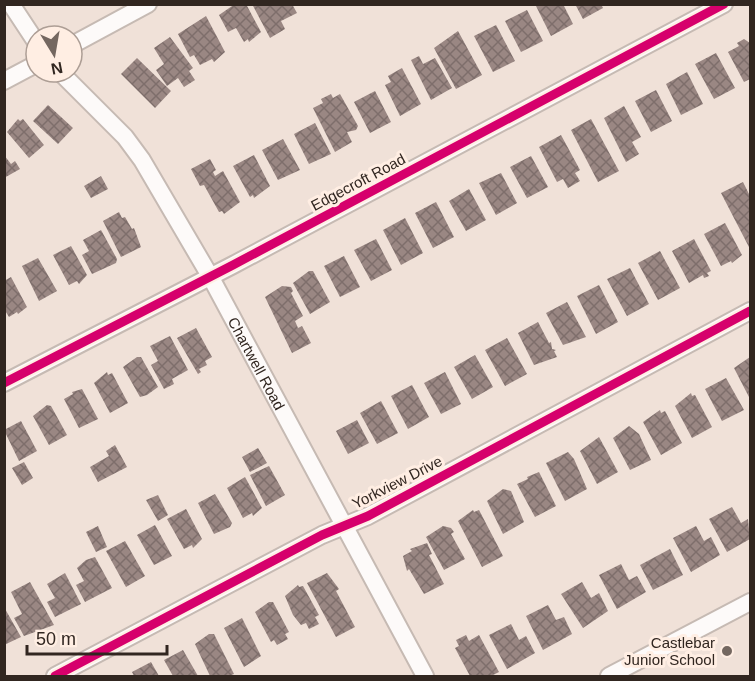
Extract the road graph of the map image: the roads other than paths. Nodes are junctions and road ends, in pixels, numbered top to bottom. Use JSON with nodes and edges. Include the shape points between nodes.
{"nodes":[{"id":1,"x":11,"y":4,"type":"edge"},
{"id":2,"x":148,"y":4,"type":"edge"},
{"id":3,"x":724,"y":4,"type":"edge"},
{"id":4,"x":24,"y":24,"type":"edge"},
{"id":5,"x":84,"y":39,"type":"edge"},
{"id":6,"x":24,"y":70,"type":"edge"},
{"id":7,"x":4,"y":81,"type":"edge"},
{"id":8,"x":72,"y":84,"type":"edge"},
{"id":9,"x":210,"y":276,"type":"junction"},
{"id":10,"x":750,"y":311,"type":"edge"},
{"id":11,"x":4,"y":383,"type":"edge"},
{"id":12,"x":345,"y":525,"type":"junction"},
{"id":13,"x":750,"y":602,"type":"edge"},
{"id":14,"x":55,"y":676,"type":"edge"},
{"id":15,"x":425,"y":676,"type":"edge"},
{"id":16,"x":609,"y":676,"type":"edge"}],
"edges":[{"from":1,"to":4,"type":"street"},
{"from":2,"to":5,"type":"street"},
{"from":3,"to":9,"type":"street","name":"Edgecroft Road"},
{"from":6,"to":7,"type":"street"},
{"from":8,"to":9,"type":"street","name":"Chartwell Road","via":[[130,145]]},
{"from":9,"to":11,"type":"street","name":"Edgecroft Road"},
{"from":9,"to":12,"type":"street","name":"Chartwell Road"},
{"from":10,"to":12,"type":"street","name":"Yorkview Drive"},
{"from":12,"to":14,"type":"street","name":"Yorkview Drive"},
{"from":12,"to":15,"type":"street","name":"Chartwell Road"},
{"from":13,"to":16,"type":"street"}]}
